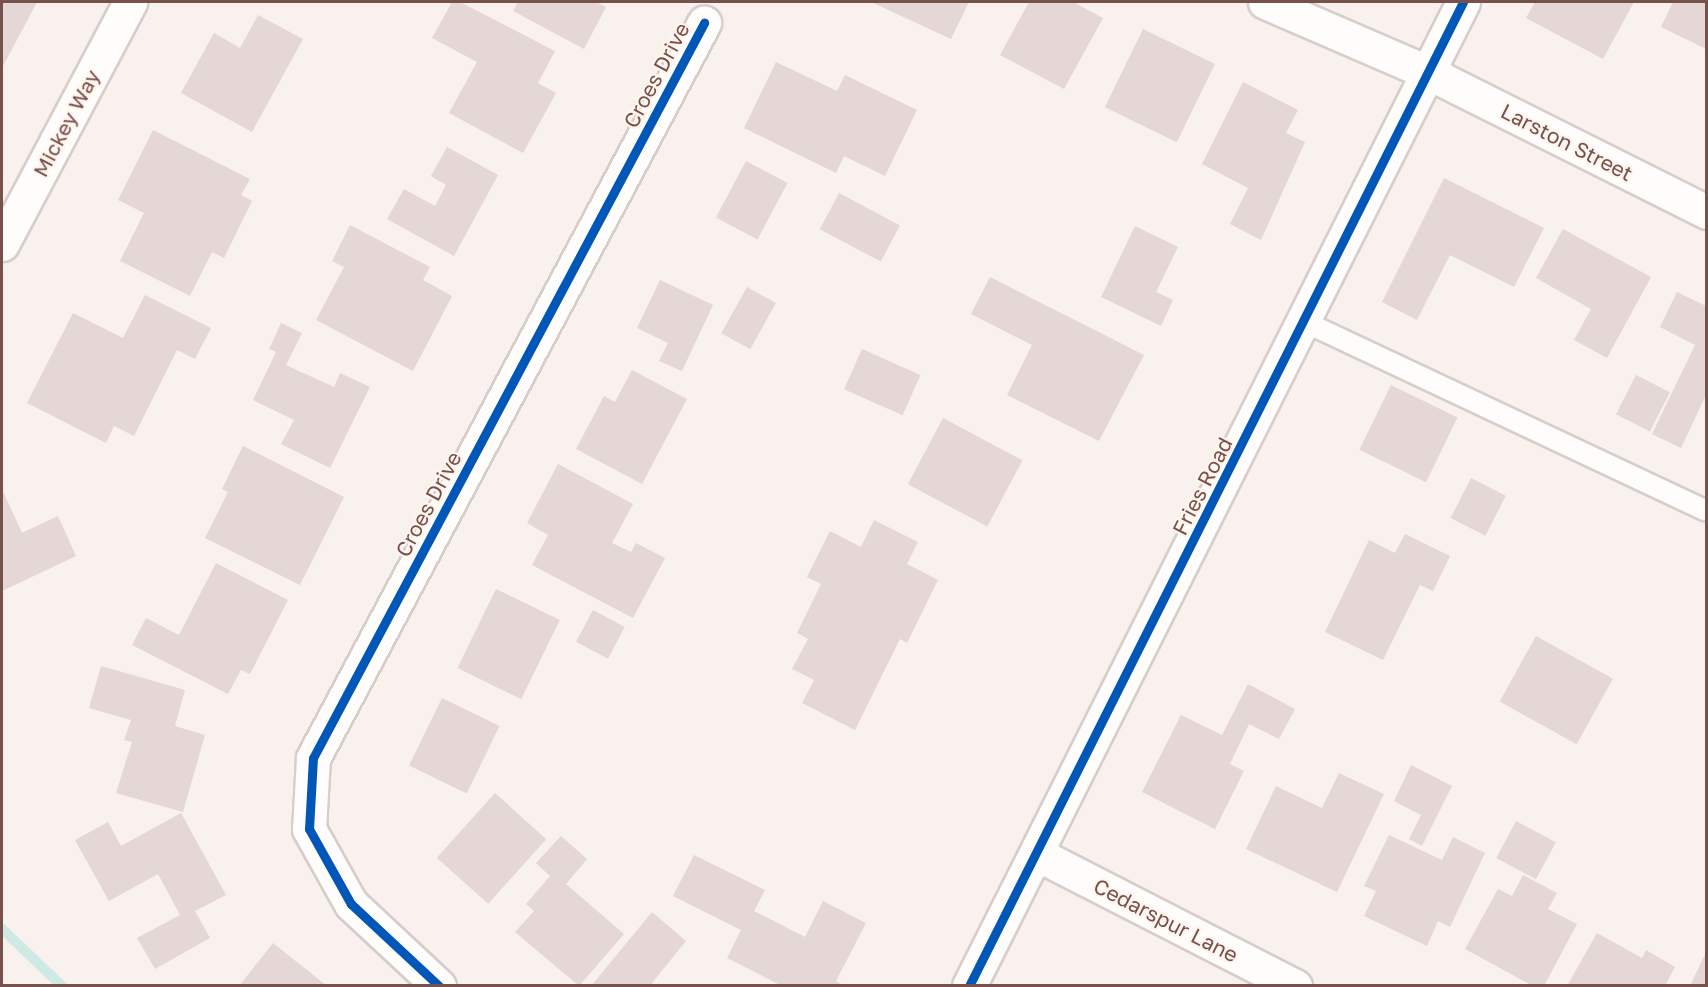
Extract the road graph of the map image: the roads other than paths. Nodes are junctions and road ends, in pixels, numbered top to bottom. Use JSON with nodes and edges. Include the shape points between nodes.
{"nodes":[{"id":1,"x":130,"y":2,"type":"edge"},
{"id":2,"x":1264,"y":2,"type":"edge"},
{"id":3,"x":1463,"y":2,"type":"edge"},
{"id":4,"x":704,"y":23,"type":"dead end"},
{"id":5,"x":1427,"y":72,"type":"junction"},
{"id":6,"x":1707,"y":212,"type":"edge"},
{"id":7,"x":2,"y":244,"type":"edge"},
{"id":8,"x":1305,"y":322,"type":"junction"},
{"id":9,"x":1707,"y":512,"type":"edge"},
{"id":10,"x":1037,"y":854,"type":"junction"},
{"id":11,"x":439,"y":986,"type":"edge"},
{"id":12,"x":969,"y":986,"type":"edge"},
{"id":13,"x":1295,"y":986,"type":"edge"}],
"edges":[{"from":1,"to":7,"type":"street","name":"Mickey Way"},
{"from":2,"to":5,"type":"street","name":"Larston Street"},
{"from":3,"to":5,"type":"street","name":"Fries Road"},
{"from":4,"to":11,"type":"street","name":"Croes Drive","via":[[314,758],[309,829],[351,904]]},
{"from":5,"to":6,"type":"street","name":"Larston Street"},
{"from":5,"to":8,"type":"street","name":"Fries Road"},
{"from":8,"to":9,"type":"lane"},
{"from":8,"to":10,"type":"street","name":"Fries Road"},
{"from":10,"to":12,"type":"street","name":"Fries Road"},
{"from":10,"to":13,"type":"street","name":"Cedarspur Lane"}]}
